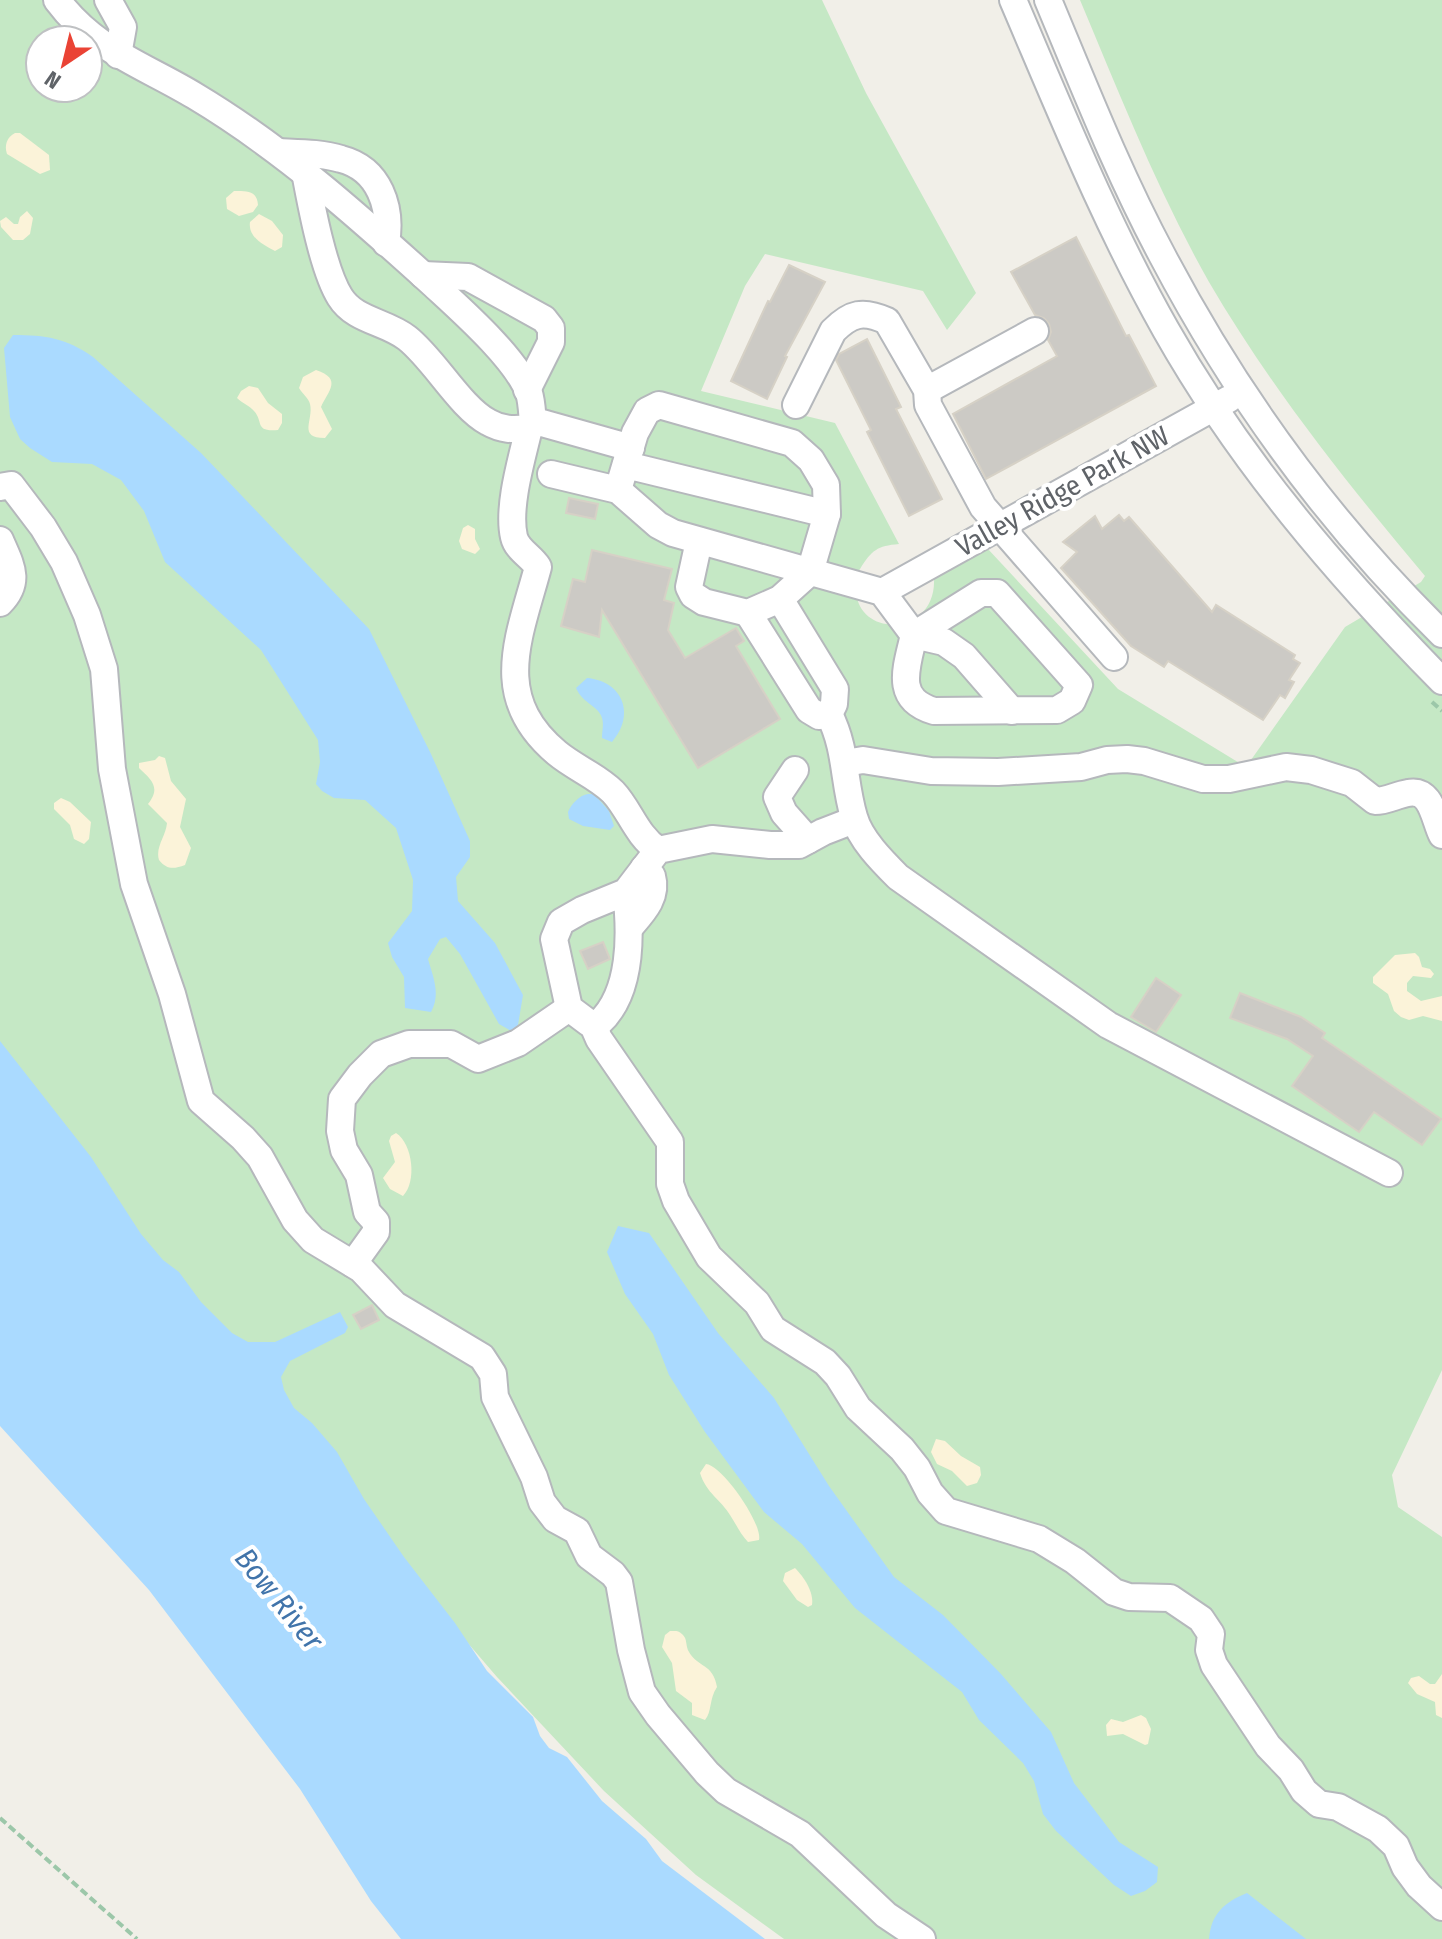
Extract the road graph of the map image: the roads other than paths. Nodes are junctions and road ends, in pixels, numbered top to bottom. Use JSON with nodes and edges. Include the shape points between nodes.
{"nodes":[{"id":1,"x":57,"y":0,"type":"edge"},
{"id":2,"x":108,"y":0,"type":"edge"},
{"id":3,"x":1013,"y":0,"type":"edge"},
{"id":4,"x":1048,"y":0,"type":"edge"},
{"id":5,"x":118,"y":55,"type":"junction"},
{"id":6,"x":278,"y":151,"type":"junction"},
{"id":7,"x":305,"y":172,"type":"junction"},
{"id":8,"x":386,"y":243,"type":"junction"},
{"id":9,"x":423,"y":275,"type":"junction"},
{"id":10,"x":1035,"y":331,"type":"dead end"},
{"id":11,"x":527,"y":390,"type":"junction"},
{"id":12,"x":927,"y":390,"type":"junction"},
{"id":13,"x":1243,"y":391,"type":"junction"},
{"id":14,"x":796,"y":405,"type":"dead end"},
{"id":15,"x":1214,"y":407,"type":"junction"},
{"id":16,"x":531,"y":426,"type":"junction"},
{"id":17,"x":628,"y":456,"type":"junction"},
{"id":18,"x":551,"y":474,"type":"dead end"},
{"id":19,"x":0,"y":487,"type":"edge"},
{"id":20,"x":618,"y":490,"type":"junction"},
{"id":21,"x":827,"y":514,"type":"junction"},
{"id":22,"x":999,"y":525,"type":"junction"},
{"id":23,"x":0,"y":540,"type":"edge"},
{"id":24,"x":699,"y":541,"type":"junction"},
{"id":25,"x":810,"y":572,"type":"junction"},
{"id":26,"x":882,"y":592,"type":"junction"},
{"id":27,"x":780,"y":599,"type":"junction"},
{"id":28,"x":0,"y":603,"type":"edge"},
{"id":29,"x":748,"y":613,"type":"junction"},
{"id":30,"x":1442,"y":634,"type":"edge"},
{"id":31,"x":914,"y":635,"type":"junction"},
{"id":32,"x":1114,"y":657,"type":"dead end"},
{"id":33,"x":1442,"y":681,"type":"edge"},
{"id":34,"x":1012,"y":711,"type":"junction"},
{"id":35,"x":829,"y":714,"type":"junction"},
{"id":36,"x":845,"y":763,"type":"junction"},
{"id":37,"x":795,"y":770,"type":"dead end"},
{"id":38,"x":854,"y":820,"type":"junction"},
{"id":39,"x":1442,"y":835,"type":"edge"},
{"id":40,"x":808,"y":840,"type":"junction"},
{"id":41,"x":651,"y":859,"type":"junction"},
{"id":42,"x":626,"y":892,"type":"junction"},
{"id":43,"x":630,"y":927,"type":"junction"},
{"id":44,"x":569,"y":1008,"type":"junction"},
{"id":45,"x":592,"y":1023,"type":"junction"},
{"id":46,"x":1389,"y":1173,"type":"dead end"},
{"id":47,"x":353,"y":1264,"type":"junction"},
{"id":48,"x":1442,"y":1907,"type":"edge"},
{"id":49,"x":922,"y":1939,"type":"edge"}],
"edges":[{"from":1,"to":5,"type":"street","via":[[91,37]]},
{"from":2,"to":5,"type":"street","via":[[123,27]]},
{"from":3,"to":15,"type":"street","via":[[1109,222]]},
{"from":4,"to":13,"type":"street","via":[[1134,200]]},
{"from":5,"to":6,"type":"street","via":[[195,95]]},
{"from":6,"to":7,"type":"street"},
{"from":6,"to":8,"type":"street","via":[[345,159],[363,170],[379,186],[385,202],[390,222]]},
{"from":7,"to":8,"type":"street"},
{"from":7,"to":16,"type":"street","via":[[335,286],[350,309],[409,340],[487,422],[509,431]]},
{"from":8,"to":9,"type":"street"},
{"from":9,"to":11,"type":"street","via":[[473,321]]},
{"from":9,"to":11,"type":"street","via":[[468,277],[544,319],[551,328],[551,342]]},
{"from":10,"to":12,"type":"street"},
{"from":11,"to":16,"type":"street"},
{"from":12,"to":14,"type":"street","via":[[887,321],[861,313],[833,331]]},
{"from":12,"to":22,"type":"street","via":[[928,405],[983,507]]},
{"from":13,"to":15,"type":"street","name":"Valley Ridge Park NW"},
{"from":13,"to":30,"type":"street","via":[[1322,500]]},
{"from":15,"to":22,"type":"street","name":"Valley Ridge Park NW"},
{"from":15,"to":33,"type":"street","via":[[1294,519]]},
{"from":16,"to":17,"type":"street","via":[[542,423]]},
{"from":16,"to":41,"type":"street","via":[[514,496],[514,538],[538,567],[518,643],[515,690],[535,730],[615,795],[646,841]]},
{"from":17,"to":20,"type":"street"},
{"from":17,"to":21,"type":"street"},
{"from":17,"to":21,"type":"street","via":[[647,411],[659,405],[792,443],[811,460],[826,485]]},
{"from":18,"to":20,"type":"street"},
{"from":19,"to":47,"type":"street","via":[[11,485],[43,527],[87,615],[104,669],[112,769],[134,884],[201,1101],[260,1157],[295,1220],[313,1240]]},
{"from":20,"to":24,"type":"street","via":[[658,525]]},
{"from":21,"to":25,"type":"street"},
{"from":22,"to":26,"type":"street","name":"Valley Ridge Park NW"},
{"from":22,"to":32,"type":"street"},
{"from":23,"to":28,"type":"street","via":[[14,582]]},
{"from":24,"to":25,"type":"street"},
{"from":24,"to":29,"type":"street","via":[[689,587],[693,595]]},
{"from":25,"to":26,"type":"street"},
{"from":25,"to":27,"type":"street"},
{"from":26,"to":31,"type":"street"},
{"from":27,"to":29,"type":"street"},
{"from":27,"to":35,"type":"street","via":[[835,689]]},
{"from":29,"to":35,"type":"street","via":[[809,710]]},
{"from":31,"to":34,"type":"street","via":[[944,642],[964,656]]},
{"from":31,"to":34,"type":"street","via":[[907,694],[918,706],[934,711]]},
{"from":31,"to":34,"type":"street","via":[[981,593],[997,593],[1079,685],[1072,701],[1057,710]]},
{"from":35,"to":36,"type":"street"},
{"from":36,"to":38,"type":"street"},
{"from":36,"to":39,"type":"street","via":[[863,760],[931,771],[998,772],[1127,759],[1203,779],[1286,767],[1311,770],[1352,783],[1375,801],[1422,794]]},
{"from":37,"to":40,"type":"street","via":[[777,797]]},
{"from":38,"to":40,"type":"street"},
{"from":38,"to":46,"type":"street","via":[[898,877],[1108,1025]]},
{"from":40,"to":41,"type":"street","via":[[770,845],[712,839]]},
{"from":41,"to":42,"type":"street"},
{"from":41,"to":43,"type":"street","via":[[653,893]]},
{"from":42,"to":43,"type":"street"},
{"from":42,"to":44,"type":"street","via":[[561,922],[554,939]]},
{"from":43,"to":45,"type":"street","via":[[623,981],[607,1016]]},
{"from":44,"to":45,"type":"street"},
{"from":44,"to":47,"type":"street","via":[[518,1043],[478,1059],[451,1044],[409,1044],[381,1054],[360,1075],[342,1099],[340,1131],[376,1232]]},
{"from":45,"to":48,"type":"street","via":[[670,1142],[673,1193],[709,1257],[757,1303],[773,1329],[825,1362],[858,1408],[902,1449],[946,1511],[1039,1539],[1114,1592],[1170,1598],[1201,1619],[1211,1634],[1214,1665],[1304,1791],[1319,1804],[1338,1807],[1378,1829],[1396,1846],[1419,1886]]},
{"from":47,"to":49,"type":"street","via":[[395,1305],[467,1346],[488,1365],[495,1397],[542,1502],[555,1519],[577,1531],[589,1556],[619,1582],[642,1692],[658,1715],[726,1791],[800,1834],[886,1915]]}]}
